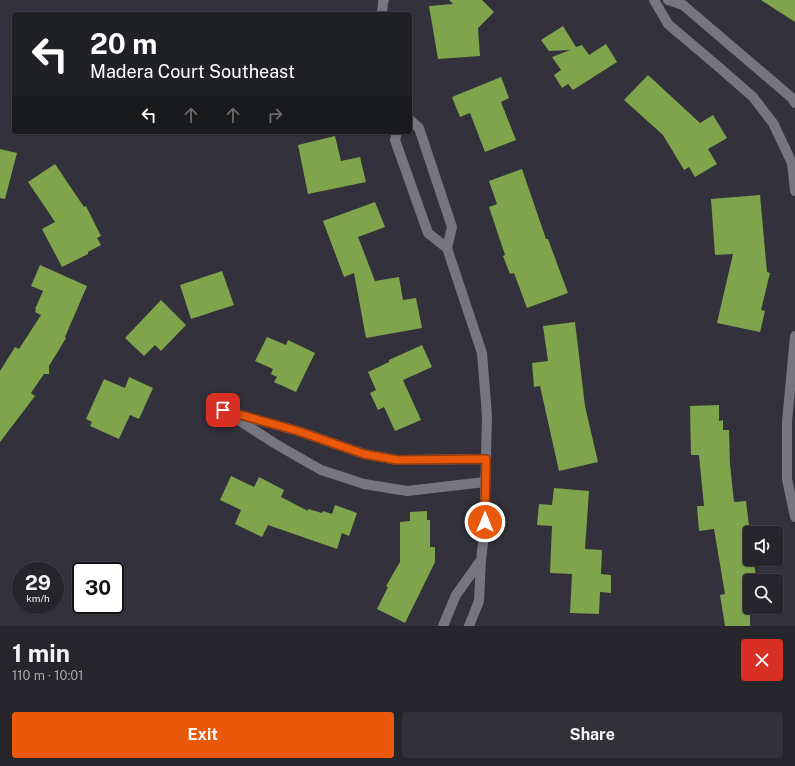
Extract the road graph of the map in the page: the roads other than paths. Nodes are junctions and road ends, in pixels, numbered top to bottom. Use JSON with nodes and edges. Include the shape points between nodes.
{"nodes":[{"id":1,"x":384,"y":0,"type":"edge"},
{"id":2,"x":654,"y":0,"type":"edge"},
{"id":3,"x":668,"y":0,"type":"edge"},
{"id":4,"x":382,"y":12,"type":"edge"},
{"id":5,"x":795,"y":103,"type":"edge"},
{"id":6,"x":412,"y":122,"type":"edge"},
{"id":7,"x":396,"y":134,"type":"edge"},
{"id":8,"x":795,"y":191,"type":"edge"},
{"id":9,"x":447,"y":248,"type":"junction"},
{"id":10,"x":795,"y":336,"type":"edge"},
{"id":11,"x":486,"y":459,"type":"junction"},
{"id":12,"x":485,"y":482,"type":"junction"},
{"id":13,"x":795,"y":517,"type":"edge"},
{"id":14,"x":481,"y":560,"type":"junction"},
{"id":15,"x":443,"y":626,"type":"edge"},
{"id":16,"x":469,"y":626,"type":"edge"}],
"edges":[{"from":1,"to":4,"type":"street"},
{"from":2,"to":8,"type":"street","via":[[668,24],[753,97],[773,123],[792,163]]},
{"from":3,"to":5,"type":"street","via":[[683,5]]},
{"from":6,"to":9,"type":"street","via":[[419,128],[452,227]]},
{"from":7,"to":9,"type":"street","via":[[395,140],[428,233]]},
{"from":9,"to":11,"type":"street","via":[[482,353],[487,416]]},
{"from":10,"to":13,"type":"street","via":[[787,422],[787,479]]},
{"from":11,"to":12,"type":"street"},
{"from":11,"to":12,"type":"street","via":[[397,460],[364,454],[298,431],[223,410],[321,470],[364,484],[407,491]]},
{"from":12,"to":14,"type":"street"},
{"from":14,"to":15,"type":"street","via":[[456,595]]},
{"from":14,"to":16,"type":"street","via":[[479,601]]}]}
